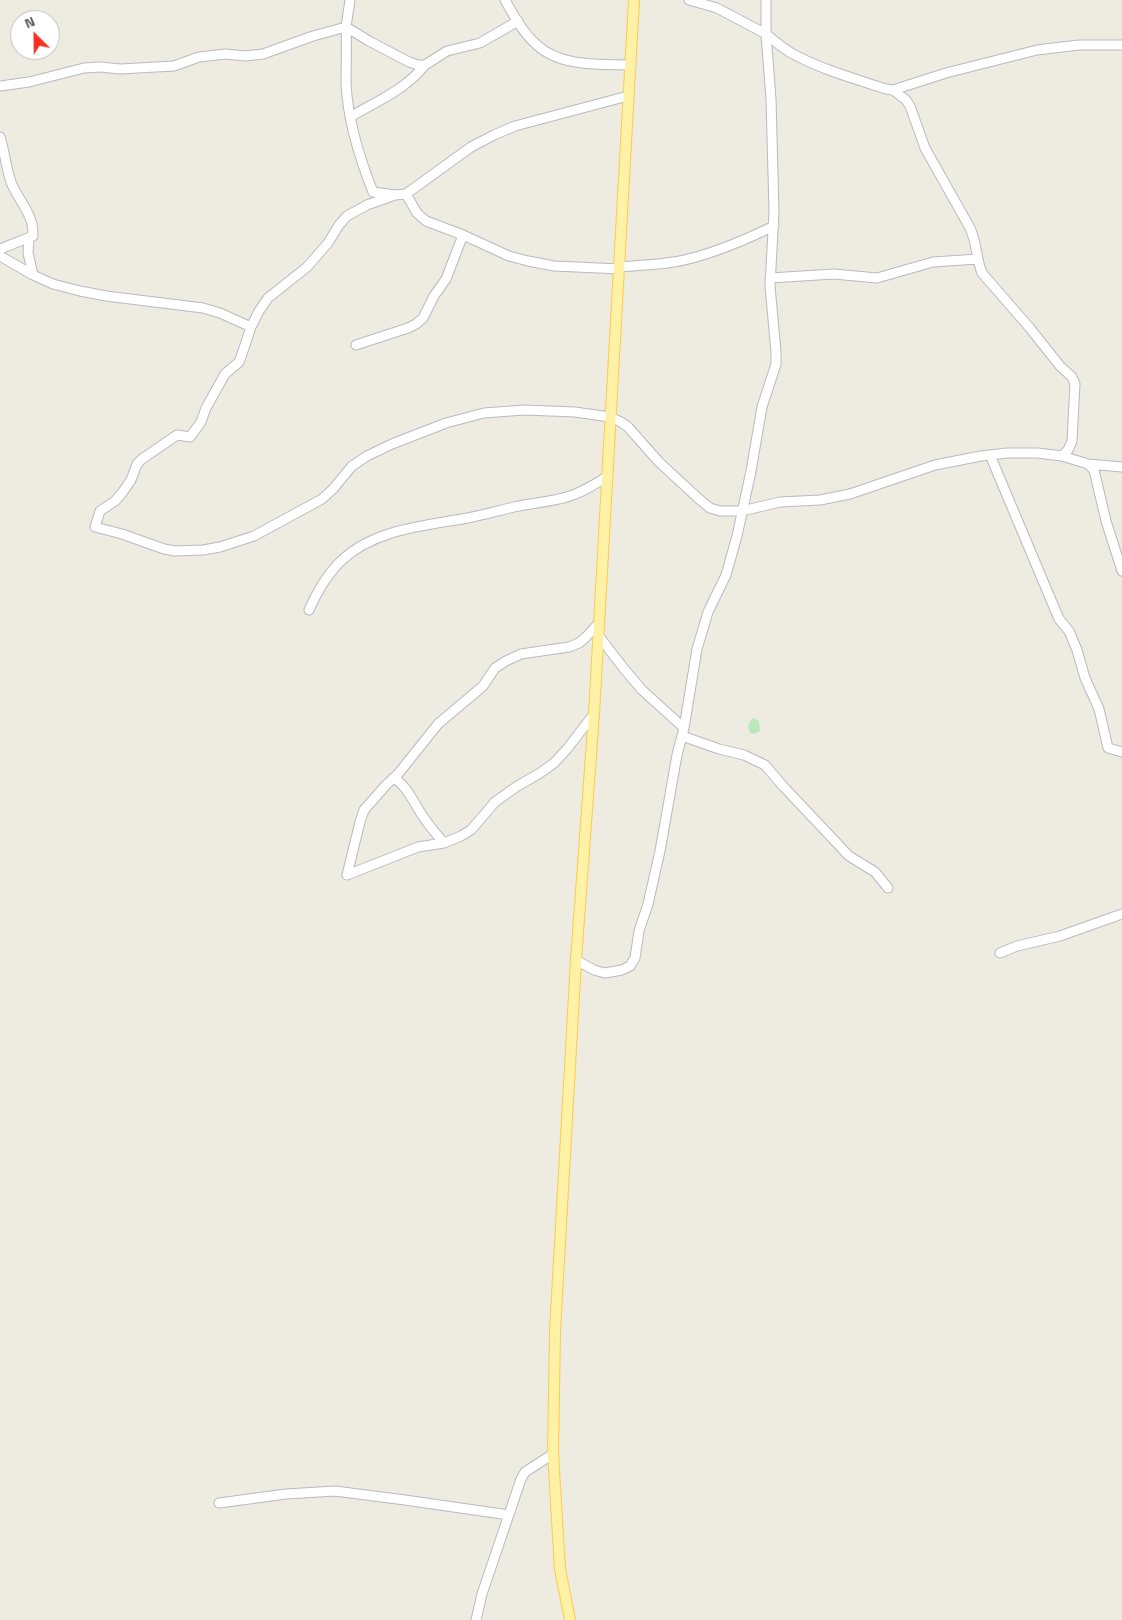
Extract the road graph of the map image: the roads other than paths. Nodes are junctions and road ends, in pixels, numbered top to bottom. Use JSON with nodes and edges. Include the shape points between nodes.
{"nodes":[{"id":1,"x":350,"y":0,"type":"edge"},
{"id":2,"x":505,"y":0,"type":"edge"},
{"id":3,"x":634,"y":0,"type":"edge"},
{"id":4,"x":689,"y":0,"type":"edge"},
{"id":5,"x":766,"y":0,"type":"edge"},
{"id":6,"x":518,"y":21,"type":"junction"},
{"id":7,"x":346,"y":26,"type":"junction"},
{"id":8,"x":766,"y":34,"type":"junction"},
{"id":9,"x":1122,"y":45,"type":"edge"},
{"id":10,"x":425,"y":65,"type":"junction"},
{"id":11,"x":630,"y":65,"type":"junction"},
{"id":12,"x":0,"y":86,"type":"edge"},
{"id":13,"x":893,"y":90,"type":"junction"},
{"id":14,"x":628,"y":96,"type":"junction"},
{"id":15,"x":350,"y":117,"type":"junction"},
{"id":16,"x":0,"y":137,"type":"edge"},
{"id":17,"x":406,"y":194,"type":"junction"},
{"id":18,"x":395,"y":195,"type":"junction"},
{"id":19,"x":774,"y":226,"type":"junction"},
{"id":20,"x":463,"y":235,"type":"junction"},
{"id":21,"x":29,"y":238,"type":"junction"},
{"id":22,"x":0,"y":249,"type":"edge"},
{"id":23,"x":0,"y":256,"type":"edge"},
{"id":24,"x":978,"y":260,"type":"junction"},
{"id":25,"x":620,"y":268,"type":"junction"},
{"id":26,"x":33,"y":275,"type":"junction"},
{"id":27,"x":770,"y":278,"type":"junction"},
{"id":28,"x":250,"y":327,"type":"junction"},
{"id":29,"x":356,"y":345,"type":"dead end"},
{"id":30,"x":610,"y":417,"type":"junction"},
{"id":31,"x":990,"y":454,"type":"junction"},
{"id":32,"x":1062,"y":456,"type":"junction"},
{"id":33,"x":1088,"y":464,"type":"junction"},
{"id":34,"x":1122,"y":467,"type":"edge"},
{"id":35,"x":607,"y":477,"type":"junction"},
{"id":36,"x":742,"y":511,"type":"junction"},
{"id":37,"x":1122,"y":571,"type":"edge"},
{"id":38,"x":309,"y":610,"type":"dead end"},
{"id":39,"x":599,"y":623,"type":"junction"},
{"id":40,"x":598,"y":635,"type":"junction"},
{"id":41,"x":594,"y":714,"type":"junction"},
{"id":42,"x":683,"y":732,"type":"junction"},
{"id":43,"x":1122,"y":752,"type":"edge"},
{"id":44,"x":393,"y":778,"type":"junction"},
{"id":45,"x":444,"y":843,"type":"junction"},
{"id":46,"x":888,"y":888,"type":"dead end"},
{"id":47,"x":1122,"y":914,"type":"edge"},
{"id":48,"x":1000,"y":953,"type":"dead end"},
{"id":49,"x":576,"y":960,"type":"junction"},
{"id":50,"x":553,"y":1454,"type":"junction"},
{"id":51,"x":219,"y":1503,"type":"dead end"},
{"id":52,"x":509,"y":1515,"type":"junction"},
{"id":53,"x":476,"y":1620,"type":"edge"},
{"id":54,"x":570,"y":1620,"type":"edge"}],
"edges":[{"from":1,"to":7,"type":"street"},
{"from":2,"to":6,"type":"street"},
{"from":3,"to":11,"type":"main road"},
{"from":4,"to":8,"type":"street","via":[[717,8]]},
{"from":5,"to":8,"type":"street"},
{"from":6,"to":10,"type":"street","via":[[480,43],[447,51]]},
{"from":6,"to":11,"type":"street","via":[[538,46],[554,56],[573,61]]},
{"from":7,"to":10,"type":"street","via":[[409,62]]},
{"from":7,"to":12,"type":"street","via":[[264,54],[199,57],[174,66],[84,68]]},
{"from":7,"to":15,"type":"street","via":[[346,84]]},
{"from":8,"to":13,"type":"street","via":[[796,56]]},
{"from":8,"to":19,"type":"street"},
{"from":9,"to":13,"type":"street","via":[[1079,45],[1037,50]]},
{"from":10,"to":15,"type":"street","via":[[415,78]]},
{"from":11,"to":14,"type":"main road"},
{"from":13,"to":24,"type":"street","via":[[910,106],[925,148],[975,239]]},
{"from":14,"to":17,"type":"street","via":[[515,126],[494,135]]},
{"from":14,"to":25,"type":"main road"},
{"from":15,"to":18,"type":"street","via":[[373,192]]},
{"from":16,"to":21,"type":"street","via":[[12,186],[32,222],[33,236]]},
{"from":17,"to":18,"type":"street"},
{"from":17,"to":20,"type":"street","via":[[421,218]]},
{"from":18,"to":28,"type":"street","via":[[346,216],[307,267],[268,298]]},
{"from":19,"to":25,"type":"street","via":[[675,262]]},
{"from":19,"to":27,"type":"street"},
{"from":20,"to":25,"type":"street","via":[[528,261],[554,266]]},
{"from":20,"to":29,"type":"street","via":[[446,279],[423,318],[416,324]]},
{"from":21,"to":22,"type":"street"},
{"from":21,"to":26,"type":"street","via":[[28,253]]},
{"from":23,"to":26,"type":"street"},
{"from":24,"to":27,"type":"street","via":[[932,262],[877,278],[834,274]]},
{"from":24,"to":32,"type":"street","via":[[990,284],[1075,384],[1072,441]]},
{"from":25,"to":30,"type":"main road"},
{"from":26,"to":28,"type":"street","via":[[80,291],[203,308]]},
{"from":27,"to":36,"type":"street","via":[[776,364],[762,407]]},
{"from":28,"to":30,"type":"street","via":[[239,362],[225,374],[190,437],[177,435],[136,464],[131,480],[122,493],[100,511],[95,527],[175,551],[220,547],[254,536],[322,499],[352,466],[367,456],[446,423],[484,413],[524,410]]},
{"from":30,"to":35,"type":"main road"},
{"from":30,"to":36,"type":"street","via":[[628,427],[659,462],[710,508]]},
{"from":31,"to":32,"type":"street"},
{"from":31,"to":36,"type":"street","via":[[935,465],[850,494],[820,500],[780,502]]},
{"from":31,"to":43,"type":"street","via":[[1059,619],[1069,631],[1077,650],[1099,709],[1108,748]]},
{"from":32,"to":33,"type":"street"},
{"from":33,"to":34,"type":"street"},
{"from":33,"to":37,"type":"street","via":[[1094,470]]},
{"from":35,"to":38,"type":"street","via":[[569,497],[402,529],[377,538],[342,559],[328,575]]},
{"from":35,"to":39,"type":"main road"},
{"from":36,"to":42,"type":"street","via":[[726,575],[708,612],[698,649]]},
{"from":39,"to":40,"type":"main road"},
{"from":39,"to":44,"type":"street","via":[[585,638],[569,647],[521,654],[495,668],[482,686],[438,724]]},
{"from":40,"to":41,"type":"main road"},
{"from":40,"to":42,"type":"street","via":[[624,670]]},
{"from":41,"to":45,"type":"street","via":[[554,763],[495,802],[471,830]]},
{"from":41,"to":49,"type":"main road"},
{"from":42,"to":46,"type":"street","via":[[766,765],[849,856],[875,872]]},
{"from":42,"to":49,"type":"street","via":[[635,958],[630,966],[605,973]]},
{"from":44,"to":45,"type":"street","via":[[404,787]]},
{"from":44,"to":45,"type":"street","via":[[364,810],[347,875],[418,847]]},
{"from":47,"to":48,"type":"street"},
{"from":49,"to":50,"type":"main road","via":[[555,1331]]},
{"from":50,"to":52,"type":"street","via":[[525,1472]]},
{"from":50,"to":54,"type":"main road","via":[[560,1569]]},
{"from":51,"to":52,"type":"street","via":[[335,1491]]},
{"from":52,"to":53,"type":"street"}]}
